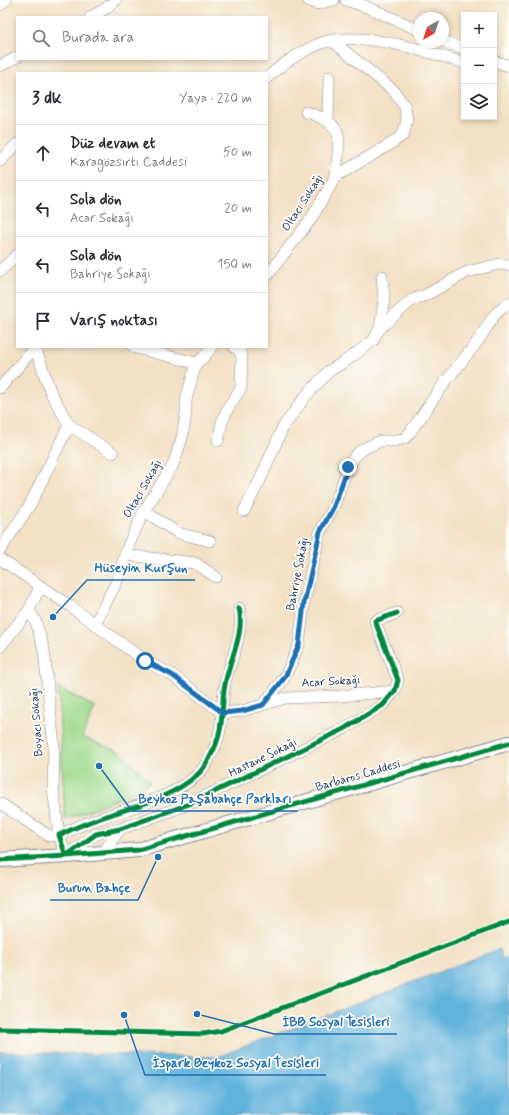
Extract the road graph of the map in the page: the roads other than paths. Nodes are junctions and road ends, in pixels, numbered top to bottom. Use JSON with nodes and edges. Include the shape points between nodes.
{"nodes":[{"id":1,"x":6,"y":0,"type":"edge"},
{"id":2,"x":116,"y":0,"type":"edge"},
{"id":3,"x":308,"y":0,"type":"edge"},
{"id":4,"x":334,"y":0,"type":"edge"},
{"id":5,"x":346,"y":0,"type":"edge"},
{"id":6,"x":0,"y":5,"type":"edge"},
{"id":7,"x":92,"y":16,"type":"edge"},
{"id":8,"x":413,"y":27,"type":"edge"},
{"id":9,"x":331,"y":40,"type":"junction"},
{"id":10,"x":449,"y":44,"type":"edge"},
{"id":11,"x":461,"y":49,"type":"edge"},
{"id":12,"x":16,"y":58,"type":"edge"},
{"id":13,"x":461,"y":62,"type":"edge"},
{"id":14,"x":497,"y":62,"type":"edge"},
{"id":15,"x":0,"y":66,"type":"edge"},
{"id":16,"x":509,"y":66,"type":"edge"},
{"id":17,"x":497,"y":69,"type":"edge"},
{"id":18,"x":509,"y":70,"type":"edge"},
{"id":19,"x":268,"y":77,"type":"edge"},
{"id":20,"x":328,"y":77,"type":"dead end"},
{"id":21,"x":306,"y":112,"type":"dead end"},
{"id":22,"x":328,"y":121,"type":"junction"},
{"id":23,"x":16,"y":145,"type":"edge"},
{"id":24,"x":0,"y":161,"type":"edge"},
{"id":25,"x":336,"y":176,"type":"junction"},
{"id":26,"x":16,"y":256,"type":"edge"},
{"id":27,"x":509,"y":265,"type":"edge"},
{"id":28,"x":0,"y":271,"type":"edge"},
{"id":29,"x":268,"y":275,"type":"edge"},
{"id":30,"x":382,"y":276,"type":"dead end"},
{"id":31,"x":509,"y":303,"type":"edge"},
{"id":32,"x":380,"y":328,"type":"junction"},
{"id":33,"x":34,"y":348,"type":"edge"},
{"id":34,"x":35,"y":348,"type":"edge"},
{"id":35,"x":136,"y":348,"type":"edge"},
{"id":36,"x":211,"y":348,"type":"edge"},
{"id":37,"x":235,"y":348,"type":"edge"},
{"id":38,"x":196,"y":364,"type":"junction"},
{"id":39,"x":0,"y":388,"type":"edge"},
{"id":40,"x":69,"y":425,"type":"junction"},
{"id":41,"x":218,"y":441,"type":"dead end"},
{"id":42,"x":113,"y":453,"type":"dead end"},
{"id":43,"x":144,"y":511,"type":"junction"},
{"id":44,"x":244,"y":512,"type":"dead end"},
{"id":45,"x":210,"y":541,"type":"dead end"},
{"id":46,"x":0,"y":550,"type":"edge"},
{"id":47,"x":125,"y":555,"type":"junction"},
{"id":48,"x":0,"y":559,"type":"edge"},
{"id":49,"x":216,"y":577,"type":"dead end"},
{"id":50,"x":40,"y":587,"type":"junction"},
{"id":51,"x":238,"y":608,"type":"dead end"},
{"id":52,"x":29,"y":610,"type":"junction"},
{"id":53,"x":397,"y":613,"type":"dead end"},
{"id":54,"x":95,"y":624,"type":"junction"},
{"id":55,"x":0,"y":647,"type":"edge"},
{"id":56,"x":395,"y":691,"type":"junction"},
{"id":57,"x":263,"y":705,"type":"junction"},
{"id":58,"x":223,"y":713,"type":"junction"},
{"id":59,"x":509,"y":743,"type":"edge"},
{"id":60,"x":0,"y":803,"type":"edge"},
{"id":61,"x":120,"y":829,"type":"junction"},
{"id":62,"x":59,"y":835,"type":"junction"},
{"id":63,"x":103,"y":853,"type":"junction"},
{"id":64,"x":66,"y":856,"type":"junction"},
{"id":65,"x":0,"y":860,"type":"edge"}],
"edges":[{"from":1,"to":6,"type":"street"},
{"from":2,"to":7,"type":"street"},
{"from":3,"to":4,"type":"street","via":[[317,4]]},
{"from":5,"to":8,"type":"street"},
{"from":9,"to":13,"type":"street","via":[[374,40]]},
{"from":9,"to":19,"type":"street","via":[[294,56]]},
{"from":9,"to":25,"type":"street","name":"Oltacı Sokağı","via":[[393,90],[405,107],[407,120],[403,135]]},
{"from":10,"to":11,"type":"street"},
{"from":12,"to":15,"type":"street"},
{"from":14,"to":16,"type":"street"},
{"from":17,"to":18,"type":"street"},
{"from":20,"to":22,"type":"street"},
{"from":21,"to":22,"type":"street"},
{"from":22,"to":25,"type":"street","via":[[337,131]]},
{"from":23,"to":24,"type":"street"},
{"from":25,"to":29,"type":"street","name":"Oltacı Sokağı","via":[[311,219]]},
{"from":26,"to":28,"type":"street"},
{"from":27,"to":32,"type":"street","via":[[499,264],[466,272],[426,295],[412,300]]},
{"from":30,"to":32,"type":"street","via":[[384,300]]},
{"from":31,"to":57,"type":"street","name":"Bahriye Sokağı","via":[[494,314],[478,341],[405,438],[380,441],[363,448],[348,467],[334,506],[320,532],[304,603],[299,645],[285,677]]},
{"from":32,"to":44,"type":"street","via":[[373,341],[329,371],[282,427]]},
{"from":33,"to":39,"type":"street"},
{"from":34,"to":40,"type":"street","via":[[51,393]]},
{"from":35,"to":38,"type":"street"},
{"from":36,"to":38,"type":"street","name":"Oltacı Sokağı"},
{"from":37,"to":41,"type":"street","via":[[242,357],[242,388],[228,408]]},
{"from":38,"to":43,"type":"street","name":"Oltacı Sokağı","via":[[186,400],[182,438],[173,465]]},
{"from":40,"to":42,"type":"street"},
{"from":40,"to":46,"type":"street","via":[[30,505]]},
{"from":43,"to":45,"type":"street","via":[[178,533]]},
{"from":43,"to":47,"type":"street","name":"Oltacı Sokağı"},
{"from":47,"to":49,"type":"street","via":[[195,563]]},
{"from":47,"to":54,"type":"street","name":"Oltacı Sokağı","via":[[116,583]]},
{"from":48,"to":50,"type":"street"},
{"from":50,"to":52,"type":"street"},
{"from":50,"to":54,"type":"street"},
{"from":51,"to":58,"type":"street","via":[[240,632],[226,678],[222,698]]},
{"from":52,"to":55,"type":"street"},
{"from":52,"to":62,"type":"street","name":"Boyacı Sokağı","via":[[36,622],[44,650],[54,747],[53,788]]},
{"from":53,"to":56,"type":"street","via":[[375,622],[398,680]]},
{"from":54,"to":58,"type":"street","via":[[145,661],[172,675]]},
{"from":56,"to":57,"type":"street","name":"Acar Sokağı","via":[[285,698]]},
{"from":56,"to":61,"type":"street","name":"Hastane Sokağı","via":[[382,705],[344,730],[189,804]]},
{"from":57,"to":58,"type":"street","name":"Acar Sokağı"},
{"from":58,"to":62,"type":"street","via":[[217,743],[198,774],[175,790]]},
{"from":59,"to":63,"type":"main road","name":"Barbaros Caddesi","via":[[138,850]]},
{"from":60,"to":62,"type":"street","via":[[50,836]]},
{"from":61,"to":63,"type":"street"},
{"from":61,"to":64,"type":"street","name":"Hastane Sokağı","via":[[96,834]]},
{"from":62,"to":64,"type":"street","name":"Boyacı Sokağı"},
{"from":63,"to":64,"type":"main road","name":"Barbaros Caddesi"},
{"from":64,"to":65,"type":"main road","name":"Barbaros Caddesi"}]}
